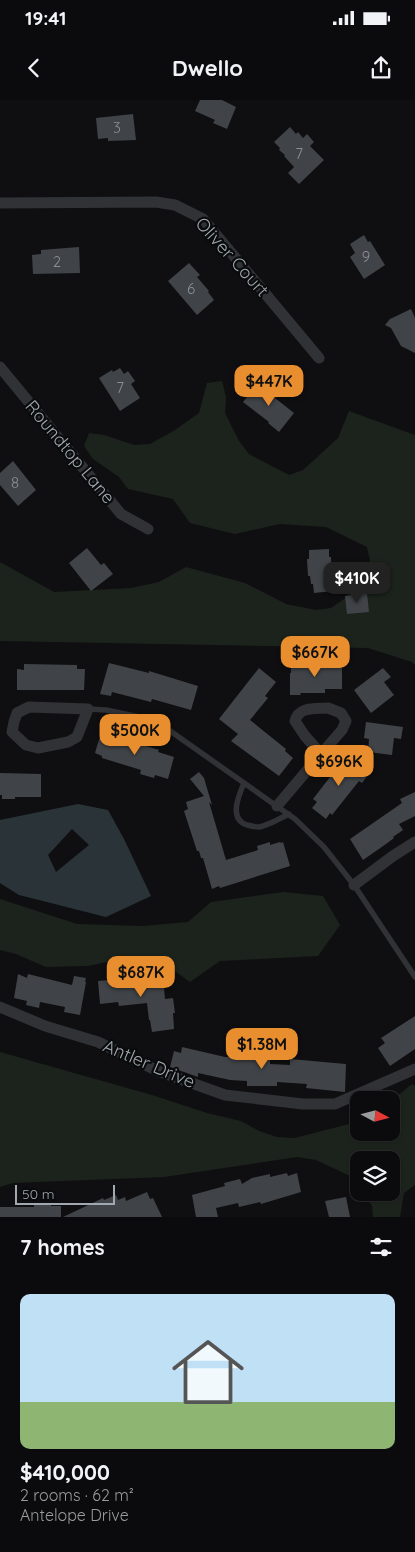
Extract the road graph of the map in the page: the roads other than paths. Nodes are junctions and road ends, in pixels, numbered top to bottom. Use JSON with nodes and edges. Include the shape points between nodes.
{"nodes":[{"id":1,"x":0,"y":203,"type":"edge"},
{"id":2,"x":319,"y":358,"type":"dead end"},
{"id":3,"x":0,"y":367,"type":"edge"},
{"id":4,"x":148,"y":529,"type":"dead end"},
{"id":5,"x":88,"y":709,"type":"junction"},
{"id":6,"x":321,"y":754,"type":"junction"},
{"id":7,"x":244,"y":783,"type":"junction"},
{"id":8,"x":276,"y":806,"type":"junction"},
{"id":9,"x":289,"y":814,"type":"junction"},
{"id":10,"x":415,"y":842,"type":"edge"},
{"id":11,"x":354,"y":884,"type":"junction"},
{"id":12,"x":415,"y":977,"type":"edge"},
{"id":13,"x":0,"y":1007,"type":"edge"},
{"id":14,"x":415,"y":1069,"type":"edge"}],
"edges":[{"from":1,"to":2,"type":"street","name":"Oliver Court","via":[[156,202],[175,205],[203,219]]},
{"from":3,"to":4,"type":"street","name":"Roundtop Lane","via":[[121,514]]},
{"from":5,"to":5,"type":"street","via":[[29,707],[17,713],[12,732],[26,745],[38,748],[68,742],[78,737]]},
{"from":5,"to":7,"type":"lane","via":[[139,716],[166,728]]},
{"from":6,"to":6,"type":"street","via":[[346,721],[341,713],[328,708],[302,710],[295,721]]},
{"from":6,"to":8,"type":"street"},
{"from":7,"to":8,"type":"lane"},
{"from":7,"to":9,"type":"lane","via":[[236,808],[243,824],[259,827]]},
{"from":8,"to":9,"type":"lane"},
{"from":9,"to":11,"type":"lane","via":[[324,847]]},
{"from":10,"to":11,"type":"street"},
{"from":11,"to":12,"type":"lane"},
{"from":13,"to":14,"type":"street","name":"Antler Drive","via":[[45,1026],[98,1042],[158,1071],[225,1094],[303,1104],[335,1104]]}]}
